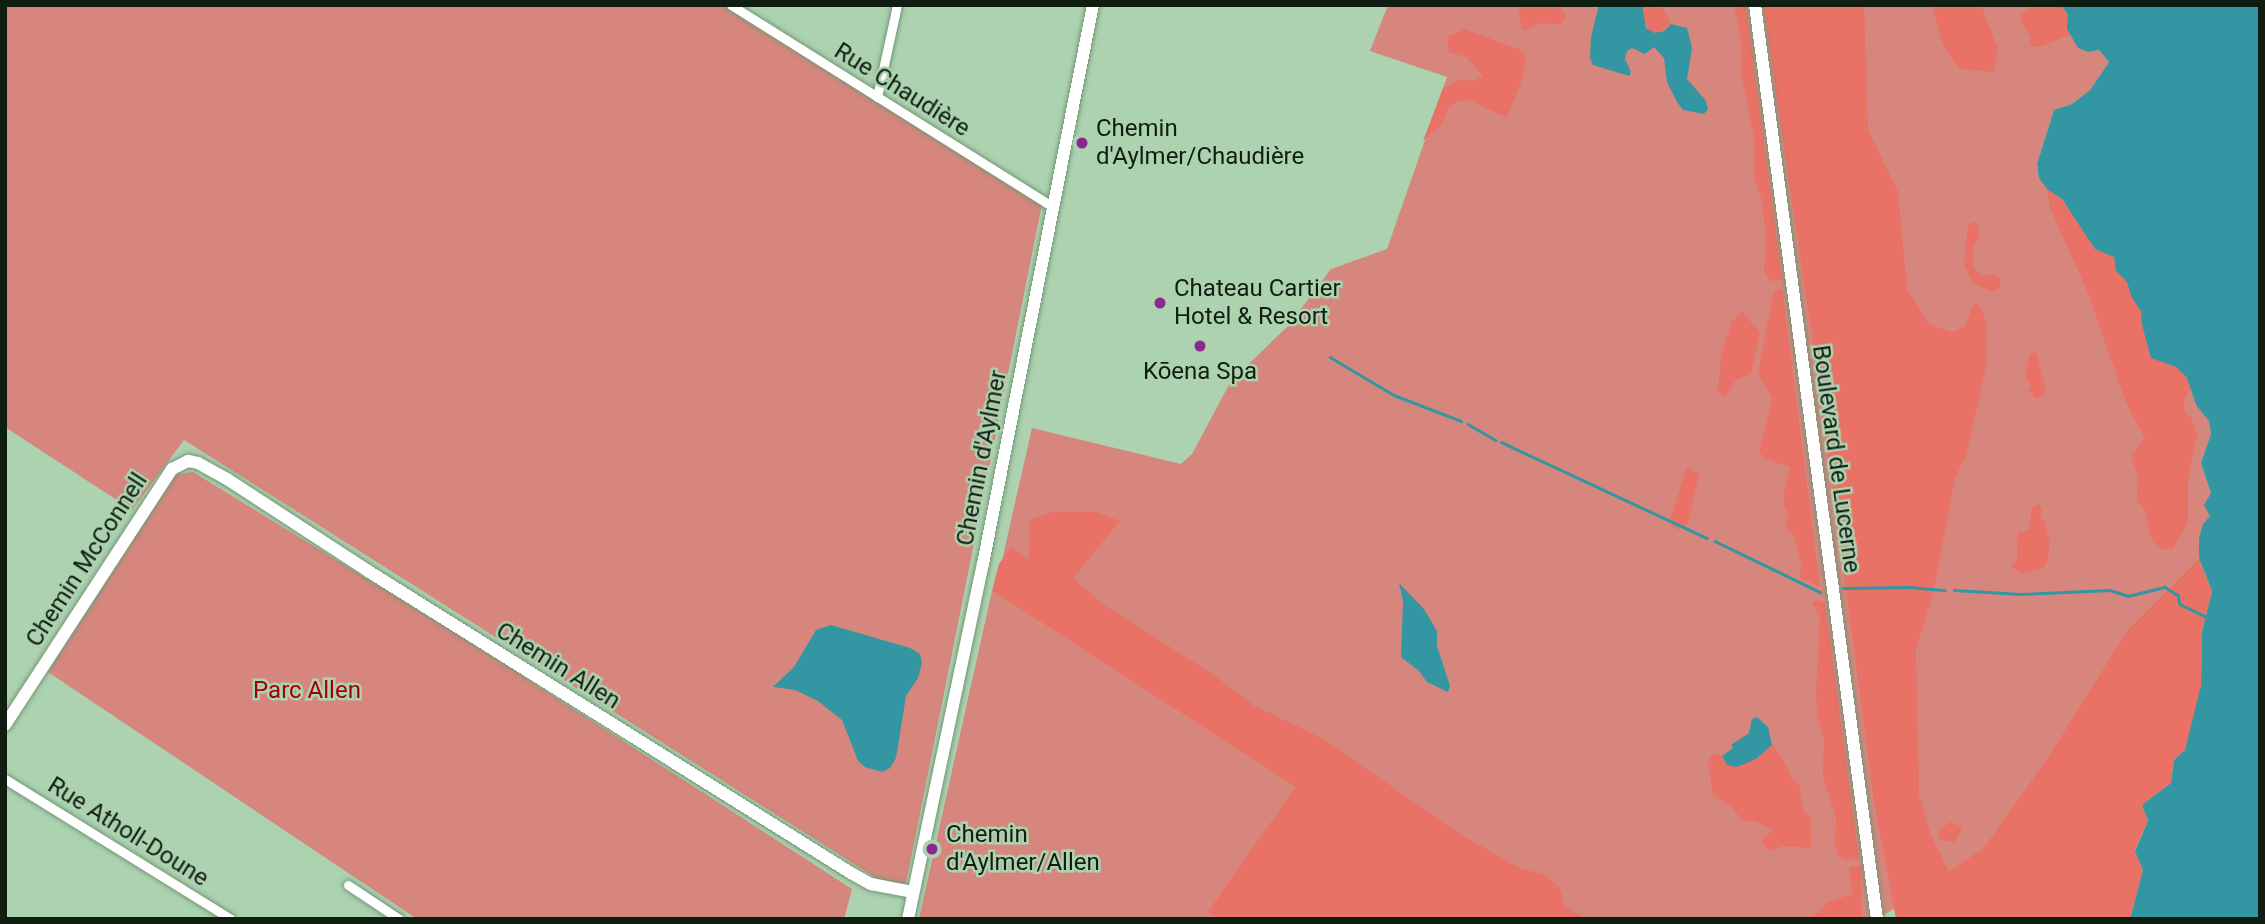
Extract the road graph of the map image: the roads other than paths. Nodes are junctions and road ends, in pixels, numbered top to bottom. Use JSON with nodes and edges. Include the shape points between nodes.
{"nodes":[{"id":1,"x":731,"y":5,"type":"edge"},
{"id":2,"x":897,"y":5,"type":"edge"},
{"id":3,"x":1093,"y":5,"type":"edge"},
{"id":4,"x":1755,"y":5,"type":"edge"},
{"id":5,"x":877,"y":97,"type":"junction"},
{"id":6,"x":1053,"y":207,"type":"junction"},
{"id":7,"x":188,"y":461,"type":"joint"},
{"id":8,"x":5,"y":725,"type":"edge"},
{"id":9,"x":5,"y":779,"type":"edge"},
{"id":10,"x":348,"y":885,"type":"dead end"},
{"id":11,"x":913,"y":892,"type":"junction"},
{"id":12,"x":231,"y":919,"type":"edge"},
{"id":13,"x":400,"y":919,"type":"edge"},
{"id":14,"x":908,"y":919,"type":"edge"},
{"id":15,"x":1877,"y":919,"type":"edge"}],
"edges":[{"from":1,"to":5,"type":"street","name":"Rue Chaudière"},
{"from":2,"to":5,"type":"street"},
{"from":3,"to":6,"type":"main road","name":"Chemin d'Aylmer"},
{"from":4,"to":15,"type":"main road","name":"Boulevard de Lucerne"},
{"from":5,"to":6,"type":"street","name":"Rue Chaudière"},
{"from":6,"to":11,"type":"main road","name":"Chemin d'Aylmer"},
{"from":7,"to":8,"type":"main road","name":"Chemin McConnell","via":[[172,469]]},
{"from":7,"to":11,"type":"main road","name":"Chemin Allen","via":[[227,479],[850,873],[871,884]]},
{"from":9,"to":12,"type":"street","name":"Rue Atholl-Doune"},
{"from":10,"to":13,"type":"street"},
{"from":11,"to":14,"type":"main road","name":"Chemin d'Aylmer"}]}
